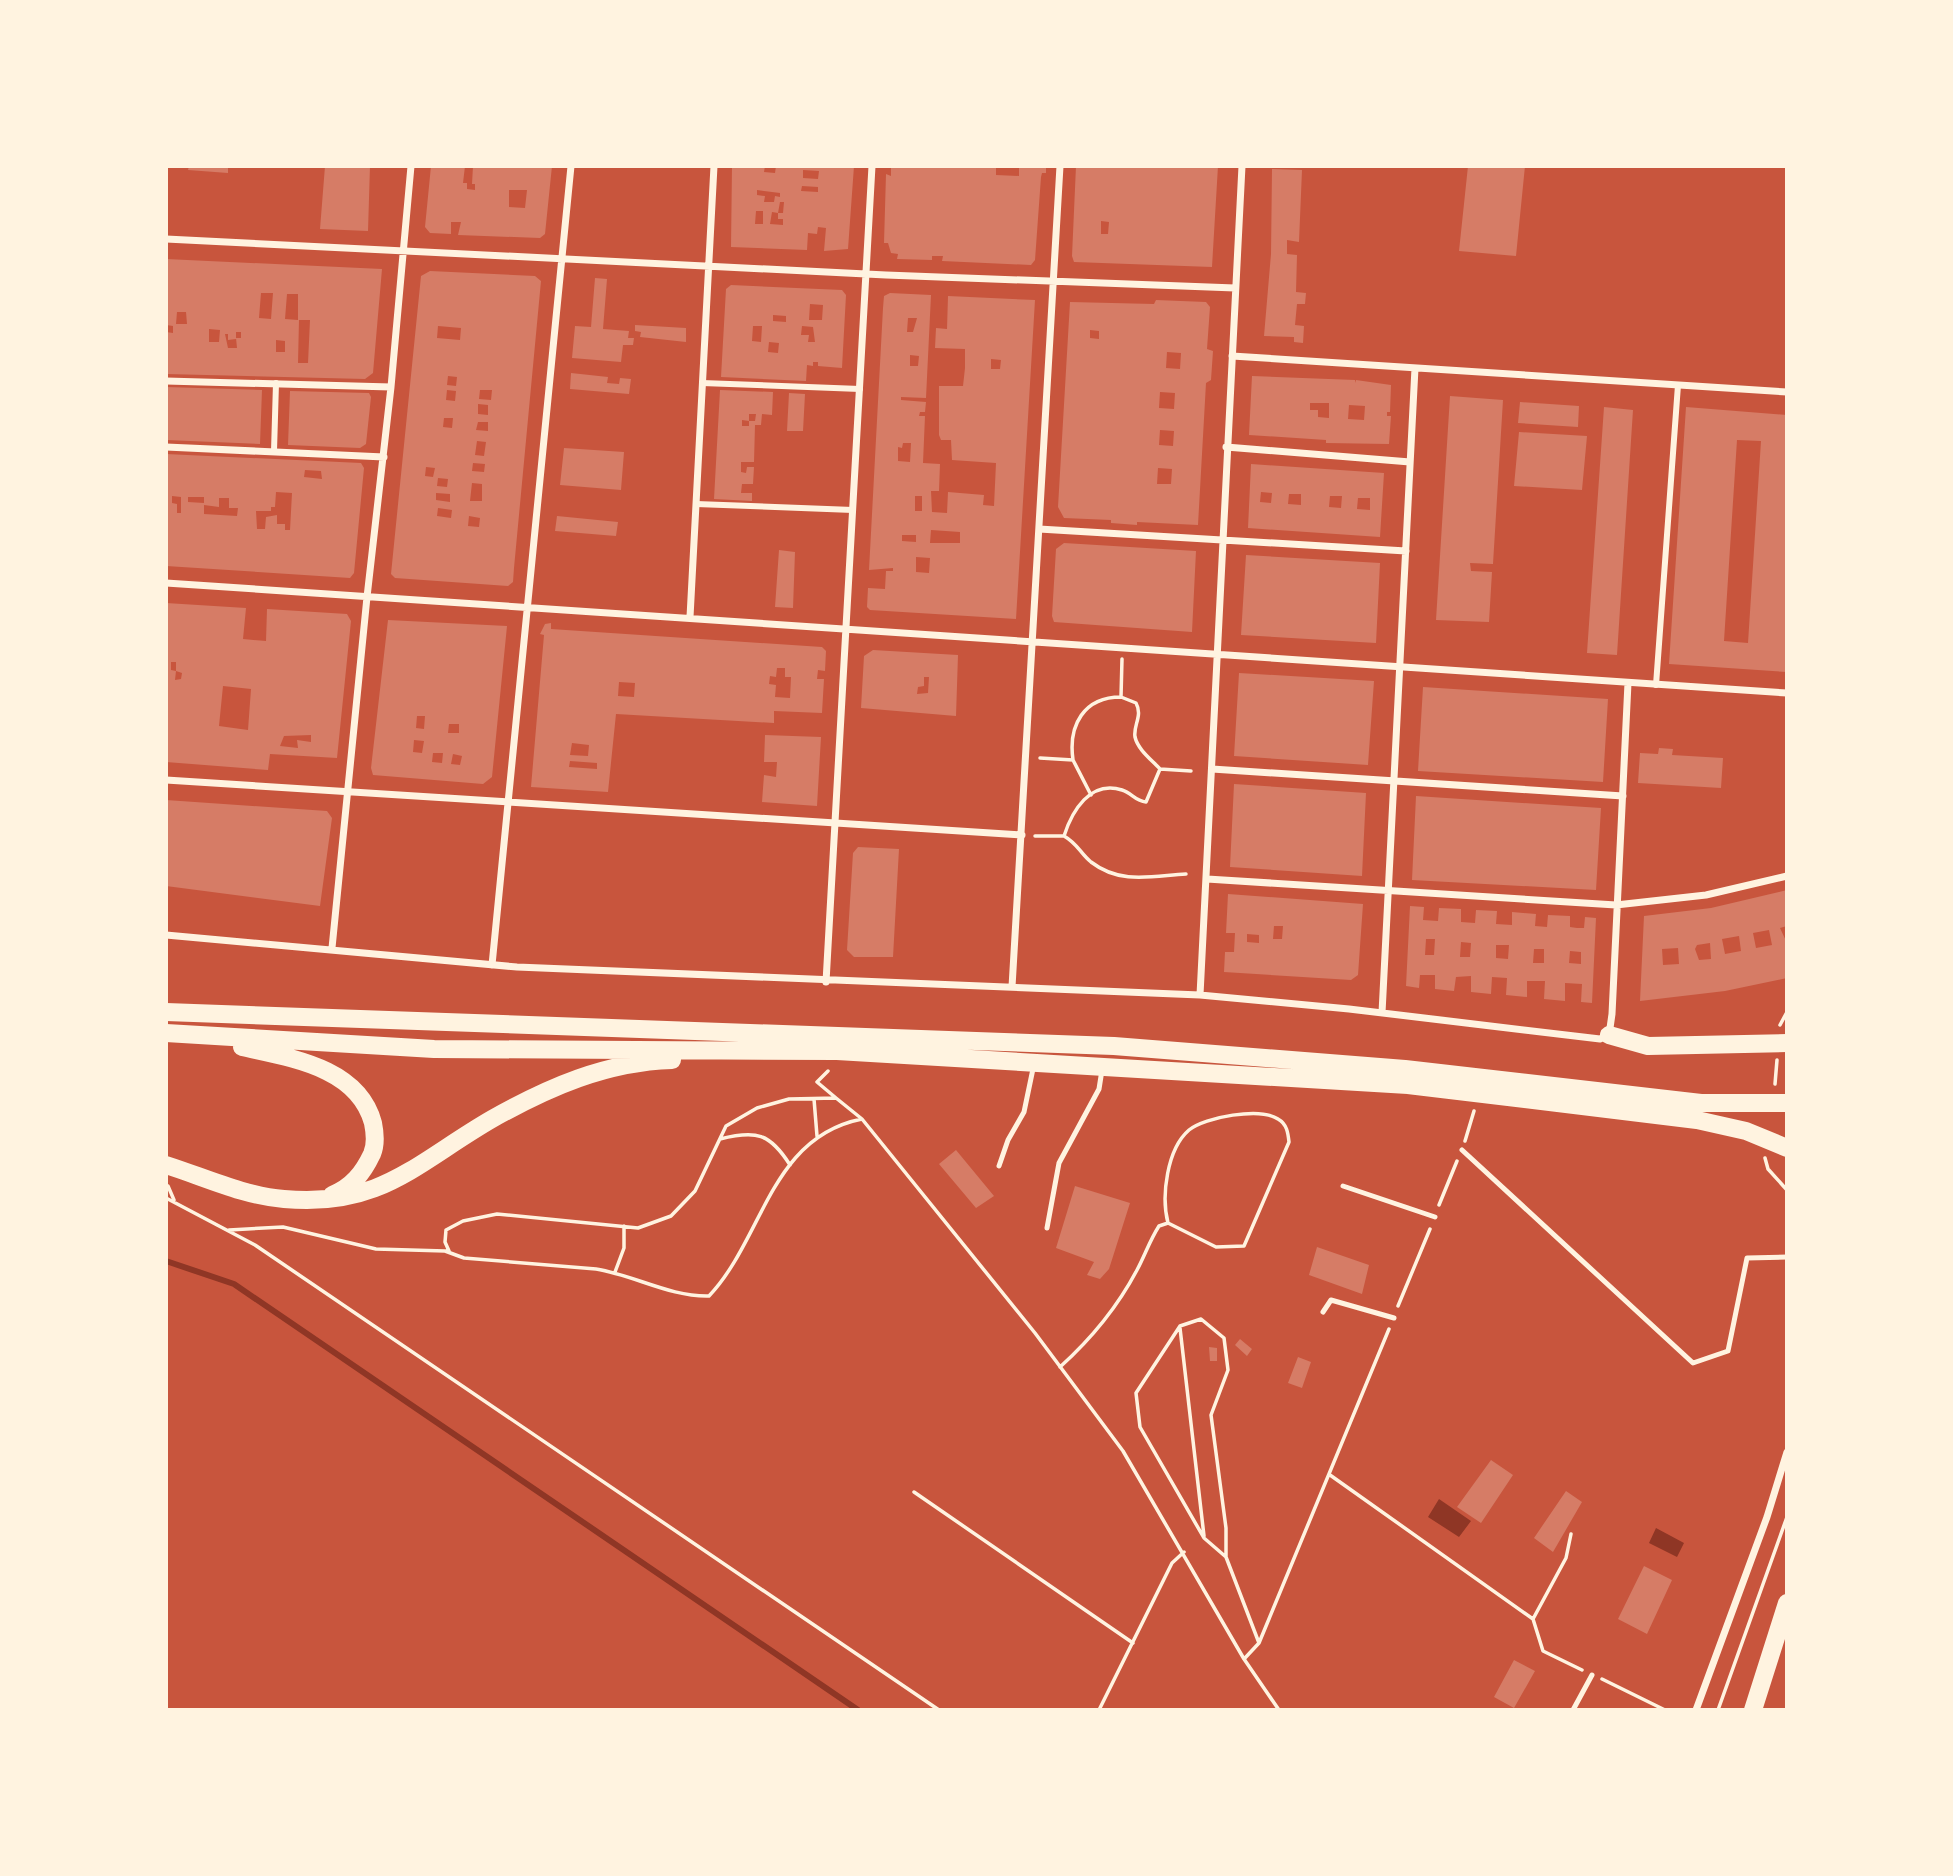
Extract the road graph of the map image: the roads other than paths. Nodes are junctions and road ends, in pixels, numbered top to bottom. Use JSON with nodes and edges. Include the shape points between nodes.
{"nodes":[{"id":1,"x":411,"y":166,"type":"edge"},
{"id":2,"x":571,"y":166,"type":"edge"},
{"id":3,"x":714,"y":166,"type":"edge"},
{"id":4,"x":872,"y":166,"type":"edge"},
{"id":5,"x":1060,"y":166,"type":"edge"},
{"id":6,"x":1242,"y":166,"type":"edge"},
{"id":7,"x":166,"y":239,"type":"edge"},
{"id":8,"x":403,"y":251,"type":"junction"},
{"id":9,"x":561,"y":258,"type":"junction"},
{"id":10,"x":708,"y":265,"type":"junction"},
{"id":11,"x":866,"y":273,"type":"junction"},
{"id":12,"x":1054,"y":282,"type":"junction"},
{"id":13,"x":1235,"y":288,"type":"junction"},
{"id":14,"x":1232,"y":356,"type":"junction"},
{"id":15,"x":1415,"y":368,"type":"junction"},
{"id":16,"x":166,"y":381,"type":"edge"},
{"id":17,"x":276,"y":383,"type":"junction"},
{"id":18,"x":702,"y":383,"type":"junction"},
{"id":19,"x":1678,"y":385,"type":"junction"},
{"id":20,"x":391,"y":387,"type":"junction"},
{"id":21,"x":860,"y":389,"type":"junction"},
{"id":22,"x":1787,"y":392,"type":"edge"},
{"id":23,"x":166,"y":447,"type":"edge"},
{"id":24,"x":1226,"y":447,"type":"junction"},
{"id":25,"x":274,"y":451,"type":"junction"},
{"id":26,"x":384,"y":457,"type":"junction"},
{"id":27,"x":1410,"y":462,"type":"junction"},
{"id":28,"x":696,"y":504,"type":"junction"},
{"id":29,"x":853,"y":510,"type":"junction"},
{"id":30,"x":1039,"y":529,"type":"junction"},
{"id":31,"x":1222,"y":540,"type":"junction"},
{"id":32,"x":1406,"y":551,"type":"junction"},
{"id":33,"x":166,"y":583,"type":"edge"},
{"id":34,"x":367,"y":597,"type":"junction"},
{"id":35,"x":528,"y":607,"type":"junction"},
{"id":36,"x":690,"y":617,"type":"junction"},
{"id":37,"x":846,"y":630,"type":"junction"},
{"id":38,"x":1033,"y":642,"type":"junction"},
{"id":39,"x":1217,"y":653,"type":"junction"},
{"id":40,"x":1401,"y":666,"type":"junction"},
{"id":41,"x":1628,"y":683,"type":"junction"},
{"id":42,"x":1656,"y":685,"type":"junction"},
{"id":43,"x":1787,"y":693,"type":"edge"},
{"id":44,"x":1212,"y":769,"type":"junction"},
{"id":45,"x":166,"y":780,"type":"edge"},
{"id":46,"x":1394,"y":782,"type":"junction"},
{"id":47,"x":347,"y":792,"type":"junction"},
{"id":48,"x":1623,"y":796,"type":"junction"},
{"id":49,"x":507,"y":804,"type":"junction"},
{"id":50,"x":835,"y":825,"type":"junction"},
{"id":51,"x":1022,"y":835,"type":"junction"},
{"id":52,"x":1787,"y":876,"type":"edge"},
{"id":53,"x":1207,"y":879,"type":"junction"},
{"id":54,"x":1389,"y":891,"type":"junction"},
{"id":55,"x":1616,"y":905,"type":"junction"},
{"id":56,"x":166,"y":935,"type":"edge"},
{"id":57,"x":332,"y":948,"type":"junction"},
{"id":58,"x":492,"y":965,"type":"junction"},
{"id":59,"x":826,"y":982,"type":"junction"},
{"id":60,"x":1012,"y":987,"type":"junction"},
{"id":61,"x":1200,"y":995,"type":"junction"},
{"id":62,"x":166,"y":1012,"type":"edge"},
{"id":63,"x":1382,"y":1013,"type":"junction"},
{"id":64,"x":166,"y":1033,"type":"edge"},
{"id":65,"x":187,"y":1035,"type":"junction"},
{"id":66,"x":1609,"y":1035,"type":"junction"},
{"id":67,"x":1787,"y":1042,"type":"edge"},
{"id":68,"x":973,"y":1058,"type":"junction"},
{"id":69,"x":1034,"y":1062,"type":"junction"},
{"id":70,"x":1102,"y":1067,"type":"junction"},
{"id":71,"x":1787,"y":1103,"type":"edge"},
{"id":72,"x":1787,"y":1148,"type":"edge"},
{"id":73,"x":1462,"y":1150,"type":"road end"},
{"id":74,"x":166,"y":1165,"type":"edge"},
{"id":75,"x":999,"y":1166,"type":"dead end"},
{"id":76,"x":1343,"y":1186,"type":"dead end"},
{"id":77,"x":320,"y":1200,"type":"junction"},
{"id":78,"x":1435,"y":1217,"type":"road end"},
{"id":79,"x":1046,"y":1228,"type":"dead end"},
{"id":80,"x":1787,"y":1257,"type":"edge"},
{"id":81,"x":1323,"y":1312,"type":"dead end"},
{"id":82,"x":1394,"y":1318,"type":"road end"},
{"id":83,"x":1787,"y":1452,"type":"edge"},
{"id":84,"x":1787,"y":1603,"type":"edge"},
{"id":85,"x":1787,"y":1645,"type":"edge"},
{"id":86,"x":1592,"y":1675,"type":"road end"},
{"id":87,"x":1573,"y":1710,"type":"edge"},
{"id":88,"x":1696,"y":1710,"type":"edge"},
{"id":89,"x":1753,"y":1710,"type":"edge"},
{"id":90,"x":1758,"y":1710,"type":"edge"}],
"edges":[{"from":1,"to":8,"type":"street"},
{"from":2,"to":9,"type":"street"},
{"from":3,"to":10,"type":"street"},
{"from":4,"to":11,"type":"street"},
{"from":5,"to":12,"type":"street"},
{"from":6,"to":13,"type":"street"},
{"from":7,"to":8,"type":"street"},
{"from":8,"to":9,"type":"street"},
{"from":8,"to":20,"type":"street"},
{"from":9,"to":10,"type":"street"},
{"from":9,"to":35,"type":"street"},
{"from":10,"to":11,"type":"street"},
{"from":10,"to":18,"type":"street"},
{"from":11,"to":12,"type":"street"},
{"from":11,"to":21,"type":"street"},
{"from":12,"to":13,"type":"street"},
{"from":12,"to":30,"type":"street"},
{"from":13,"to":14,"type":"street"},
{"from":14,"to":15,"type":"street"},
{"from":14,"to":24,"type":"street"},
{"from":15,"to":19,"type":"street"},
{"from":15,"to":27,"type":"street"},
{"from":16,"to":17,"type":"street"},
{"from":17,"to":20,"type":"street"},
{"from":17,"to":25,"type":"street"},
{"from":18,"to":21,"type":"street"},
{"from":18,"to":28,"type":"street"},
{"from":19,"to":22,"type":"street"},
{"from":19,"to":42,"type":"street"},
{"from":20,"to":26,"type":"street"},
{"from":21,"to":29,"type":"street"},
{"from":23,"to":25,"type":"street"},
{"from":24,"to":27,"type":"street"},
{"from":24,"to":31,"type":"street"},
{"from":25,"to":26,"type":"street"},
{"from":26,"to":34,"type":"street"},
{"from":27,"to":32,"type":"street"},
{"from":28,"to":29,"type":"street"},
{"from":28,"to":36,"type":"street"},
{"from":29,"to":37,"type":"street"},
{"from":30,"to":31,"type":"street"},
{"from":30,"to":38,"type":"street"},
{"from":31,"to":32,"type":"street"},
{"from":31,"to":39,"type":"street"},
{"from":32,"to":40,"type":"street"},
{"from":33,"to":34,"type":"street"},
{"from":34,"to":35,"type":"street"},
{"from":34,"to":47,"type":"street"},
{"from":35,"to":36,"type":"street"},
{"from":35,"to":49,"type":"street"},
{"from":36,"to":37,"type":"street"},
{"from":37,"to":38,"type":"street"},
{"from":37,"to":50,"type":"street"},
{"from":38,"to":39,"type":"street"},
{"from":38,"to":51,"type":"street"},
{"from":39,"to":40,"type":"street"},
{"from":39,"to":44,"type":"street"},
{"from":40,"to":41,"type":"street"},
{"from":40,"to":46,"type":"street"},
{"from":41,"to":42,"type":"street"},
{"from":41,"to":48,"type":"street"},
{"from":42,"to":43,"type":"street"},
{"from":44,"to":46,"type":"street"},
{"from":44,"to":53,"type":"street"},
{"from":45,"to":47,"type":"street"},
{"from":46,"to":48,"type":"street"},
{"from":46,"to":54,"type":"street"},
{"from":47,"to":49,"type":"street"},
{"from":47,"to":57,"type":"street"},
{"from":48,"to":55,"type":"street"},
{"from":49,"to":50,"type":"street"},
{"from":49,"to":58,"type":"street"},
{"from":50,"to":51,"type":"street"},
{"from":50,"to":59,"type":"street"},
{"from":51,"to":60,"type":"street"},
{"from":52,"to":55,"type":"street","via":[[1684,898]]},
{"from":53,"to":54,"type":"street"},
{"from":53,"to":61,"type":"street"},
{"from":54,"to":55,"type":"street"},
{"from":54,"to":63,"type":"street"},
{"from":55,"to":66,"type":"street"},
{"from":56,"to":57,"type":"street"},
{"from":57,"to":58,"type":"street"},
{"from":58,"to":59,"type":"street"},
{"from":59,"to":60,"type":"street"},
{"from":60,"to":61,"type":"street"},
{"from":61,"to":63,"type":"street"},
{"from":62,"to":71,"type":"main road","via":[[1114,1046],[1405,1069],[1701,1103]]},
{"from":63,"to":66,"type":"street","via":[[1600,1039]]},
{"from":64,"to":65,"type":"main road"},
{"from":65,"to":68,"type":"main road","via":[[434,1049],[837,1051]]},
{"from":65,"to":77,"type":"main road","via":[[298,1061],[358,1090],[375,1131],[374,1149],[354,1181]]},
{"from":66,"to":67,"type":"main road","via":[[1648,1046]]},
{"from":68,"to":69,"type":"main road"},
{"from":68,"to":77,"type":"main road","via":[[660,1060],[589,1073],[491,1120],[404,1176],[372,1191]]},
{"from":69,"to":70,"type":"main road"},
{"from":69,"to":75,"type":"lane","via":[[1024,1112],[1007,1140]]},
{"from":70,"to":72,"type":"main road","via":[[1478,1092],[1697,1120],[1757,1134]]},
{"from":70,"to":79,"type":"lane","via":[[1099,1089],[1059,1163]]},
{"from":73,"to":80,"type":"lane","via":[[1693,1363],[1728,1351],[1747,1258]]},
{"from":74,"to":77,"type":"main road","via":[[249,1192]]},
{"from":76,"to":78,"type":"lane"},
{"from":81,"to":82,"type":"lane","via":[[1331,1300]]},
{"from":83,"to":88,"type":"street"},
{"from":84,"to":89,"type":"main road"},
{"from":85,"to":90,"type":"main road"},
{"from":86,"to":87,"type":"lane"}]}
